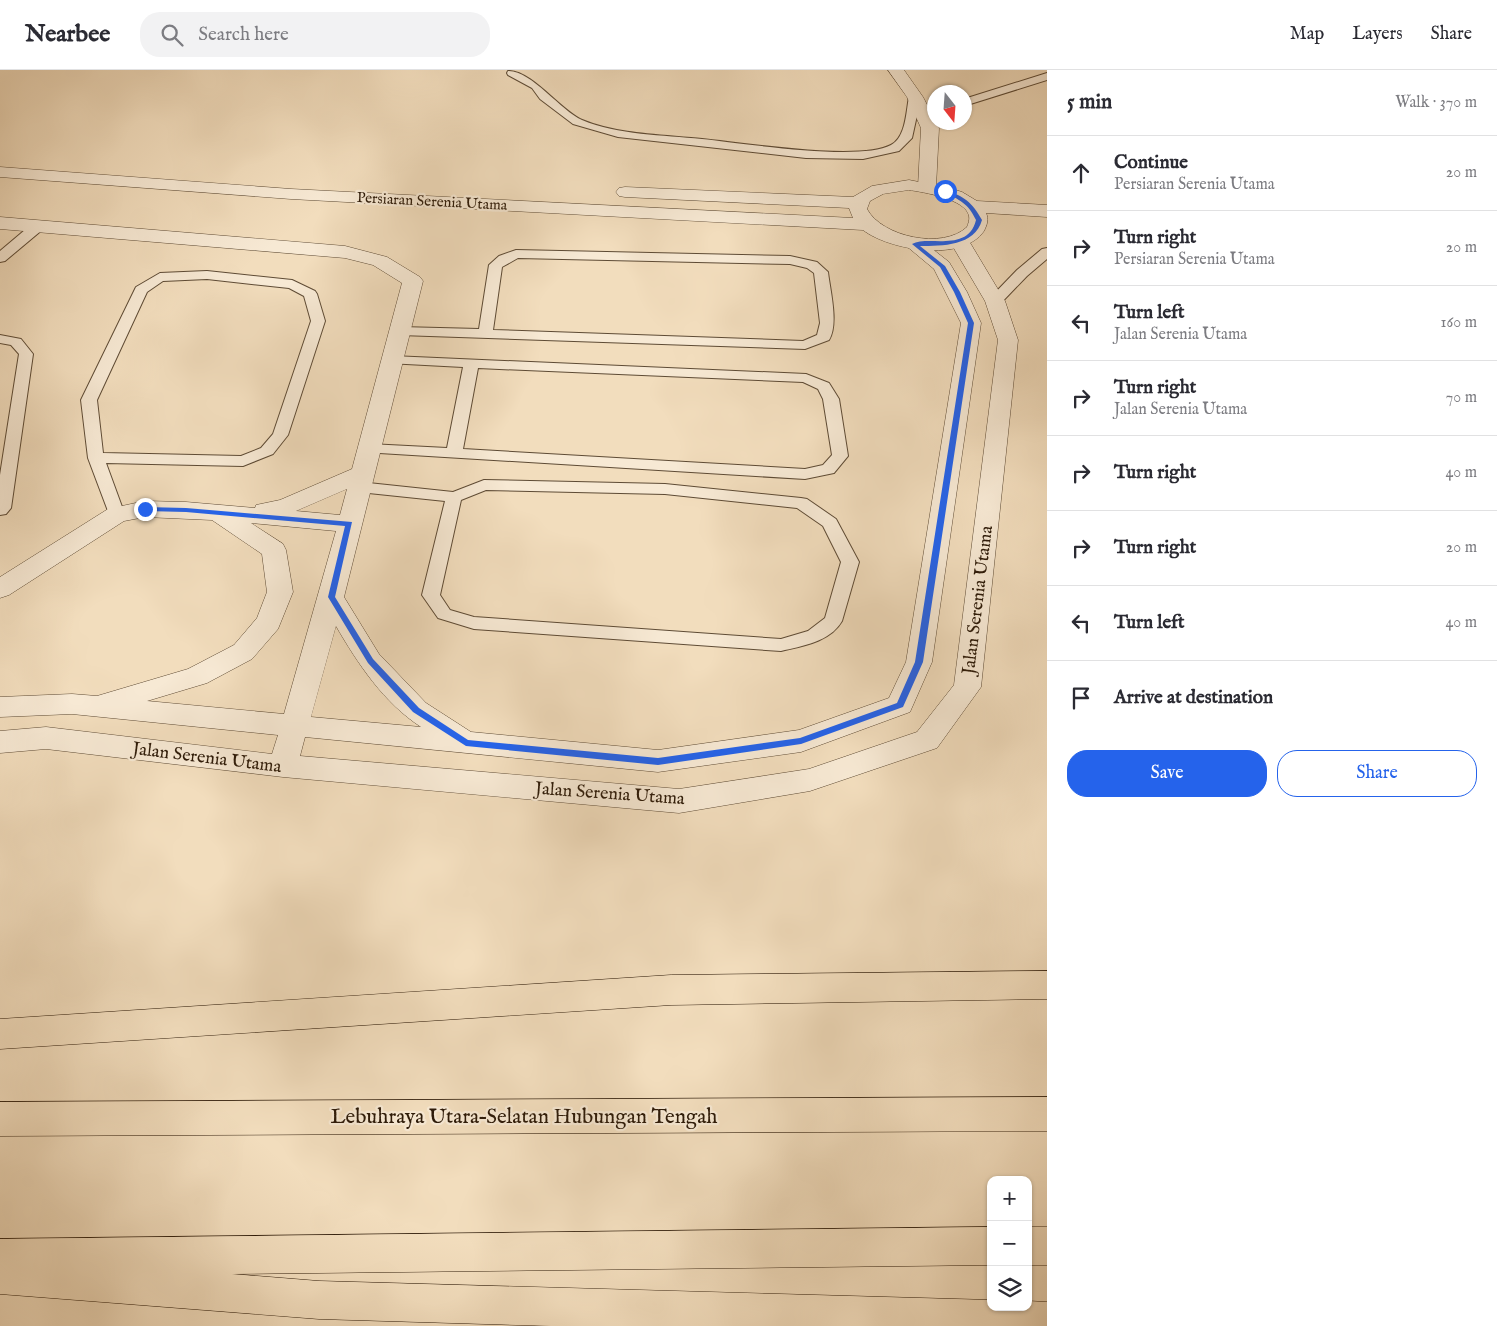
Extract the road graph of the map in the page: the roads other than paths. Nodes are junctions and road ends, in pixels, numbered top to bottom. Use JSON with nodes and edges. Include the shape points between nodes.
{"nodes":[{"id":1,"x":896,"y":70,"type":"edge"},
{"id":2,"x":512,"y":73,"type":"dead end"},
{"id":3,"x":1047,"y":76,"type":"edge"},
{"id":4,"x":915,"y":97,"type":"junction"},
{"id":5,"x":972,"y":100,"type":"edge"},
{"id":6,"x":927,"y":112,"type":"edge"},
{"id":7,"x":930,"y":130,"type":"edge"},
{"id":8,"x":0,"y":172,"type":"edge"},
{"id":9,"x":927,"y":187,"type":"junction"},
{"id":10,"x":611,"y":191,"type":"dead end"},
{"id":11,"x":859,"y":203,"type":"junction"},
{"id":12,"x":972,"y":206,"type":"junction"},
{"id":13,"x":1047,"y":211,"type":"edge"},
{"id":14,"x":0,"y":223,"type":"edge"},
{"id":15,"x":865,"y":224,"type":"junction"},
{"id":16,"x":37,"y":227,"type":"junction"},
{"id":17,"x":997,"y":227,"type":"dead end"},
{"id":18,"x":1017,"y":227,"type":"dead end"},
{"id":19,"x":1047,"y":228,"type":"edge"},
{"id":20,"x":968,"y":234,"type":"junction"},
{"id":21,"x":914,"y":244,"type":"junction"},
{"id":22,"x":1047,"y":252,"type":"edge"},
{"id":23,"x":0,"y":258,"type":"edge"},
{"id":24,"x":995,"y":301,"type":"junction"},
{"id":25,"x":400,"y":331,"type":"junction"},
{"id":26,"x":485,"y":334,"type":"junction"},
{"id":27,"x":0,"y":339,"type":"edge"},
{"id":28,"x":392,"y":360,"type":"junction"},
{"id":29,"x":471,"y":364,"type":"junction"},
{"id":30,"x":369,"y":449,"type":"junction"},
{"id":31,"x":454,"y":453,"type":"junction"},
{"id":32,"x":96,"y":458,"type":"junction"},
{"id":33,"x":361,"y":481,"type":"junction"},
{"id":34,"x":454,"y":497,"type":"junction"},
{"id":35,"x":0,"y":510,"type":"edge"},
{"id":36,"x":218,"y":513,"type":"junction"},
{"id":37,"x":117,"y":515,"type":"junction"},
{"id":38,"x":246,"y":515,"type":"junction"},
{"id":39,"x":350,"y":524,"type":"junction"},
{"id":40,"x":0,"y":588,"type":"edge"},
{"id":41,"x":332,"y":597,"type":"junction"},
{"id":42,"x":92,"y":706,"type":"junction"},
{"id":43,"x":0,"y":707,"type":"edge"},
{"id":44,"x":293,"y":726,"type":"junction"},
{"id":45,"x":0,"y":742,"type":"edge"},
{"id":46,"x":466,"y":743,"type":"junction"},
{"id":47,"x":283,"y":766,"type":"junction"},
{"id":48,"x":1047,"y":985,"type":"edge"},
{"id":49,"x":0,"y":1034,"type":"edge"},
{"id":50,"x":1047,"y":1114,"type":"edge"},
{"id":51,"x":0,"y":1119,"type":"edge"},
{"id":52,"x":987,"y":1246,"type":"edge"},
{"id":53,"x":1032,"y":1246,"type":"edge"},
{"id":54,"x":1047,"y":1246,"type":"edge"},
{"id":55,"x":0,"y":1258,"type":"edge"},
{"id":56,"x":0,"y":1275,"type":"edge"},
{"id":57,"x":1047,"y":1321,"type":"edge"}],
"edges":[{"from":1,"to":4,"type":"street"},
{"from":2,"to":4,"type":"lane","via":[[536,86],[544,97],[577,122],[618,133],[806,154],[863,155],[894,148],[906,138]]},
{"from":3,"to":5,"type":"lane"},
{"from":4,"to":6,"type":"street"},
{"from":7,"to":9,"type":"street"},
{"from":8,"to":15,"type":"street","name":"Persiaran Serenia Utama","via":[[291,194]]},
{"from":9,"to":11,"type":"street","via":[[909,185],[877,190]]},
{"from":9,"to":12,"type":"street","via":[[945,191]]},
{"from":10,"to":11,"type":"street"},
{"from":11,"to":15,"type":"street","via":[[859,217]]},
{"from":12,"to":13,"type":"street"},
{"from":12,"to":20,"type":"street","via":[[979,220]]},
{"from":14,"to":16,"type":"street"},
{"from":15,"to":21,"type":"street","name":"Persiaran Serenia Utama","via":[[885,236]]},
{"from":16,"to":23,"type":"lane"},
{"from":16,"to":25,"type":"street","via":[[345,252],[380,261],[413,281]]},
{"from":17,"to":20,"type":"street","name":"Persiaran Serenia Utama"},
{"from":18,"to":19,"type":"street"},
{"from":20,"to":21,"type":"street","name":"Persiaran Serenia Utama","via":[[938,244]]},
{"from":20,"to":24,"type":"street","name":"Jalan Serenia Utama"},
{"from":21,"to":46,"type":"street","name":"Jalan Serenia Utama","via":[[942,266],[971,323],[919,662],[900,705],[801,741],[658,761]]},
{"from":22,"to":24,"type":"lane"},
{"from":24,"to":47,"type":"street","name":"Jalan Serenia Utama","via":[[1008,340],[966,687],[927,740],[810,780],[679,801]]},
{"from":25,"to":26,"type":"lane"},
{"from":25,"to":28,"type":"street"},
{"from":26,"to":26,"type":"lane","via":[[805,345],[824,337],[827,322],[821,272],[812,265],[790,260],[516,254],[496,265]]},
{"from":27,"to":35,"type":"lane","via":[[11,338],[21,344],[26,354],[3,508]]},
{"from":28,"to":29,"type":"lane"},
{"from":28,"to":30,"type":"street"},
{"from":29,"to":31,"type":"lane"},
{"from":29,"to":31,"type":"lane","via":[[806,378],[824,386],[831,399],[840,456],[828,469],[805,474]]},
{"from":30,"to":31,"type":"lane"},
{"from":30,"to":33,"type":"street"},
{"from":32,"to":32,"type":"lane","via":[[89,400],[141,290],[160,277],[207,276],[292,284],[310,294],[318,321],[280,435],[267,452],[243,461]]},
{"from":32,"to":37,"type":"lane"},
{"from":33,"to":34,"type":"lane"},
{"from":33,"to":38,"type":"street","via":[[287,506]]},
{"from":33,"to":39,"type":"street"},
{"from":34,"to":34,"type":"lane","via":[[484,485],[493,485],[665,489],[801,503],[830,523],[850,562],[834,621],[814,636],[781,645],[474,623],[444,614],[431,594]]},
{"from":36,"to":37,"type":"street","via":[[145,509]]},
{"from":36,"to":38,"type":"street"},
{"from":36,"to":42,"type":"street","via":[[274,550],[280,592],[269,622],[243,652],[197,676]]},
{"from":37,"to":40,"type":"street"},
{"from":38,"to":39,"type":"street"},
{"from":39,"to":41,"type":"street"},
{"from":41,"to":44,"type":"street"},
{"from":41,"to":46,"type":"street","via":[[370,661],[416,710]]},
{"from":42,"to":43,"type":"street","name":"Jalan Serenia Utama"},
{"from":42,"to":44,"type":"street","name":"Jalan Serenia Utama"},
{"from":44,"to":46,"type":"street","name":"Jalan Serenia Utama"},
{"from":44,"to":47,"type":"street"},
{"from":45,"to":47,"type":"street","name":"Jalan Serenia Utama","via":[[46,738]]},
{"from":48,"to":49,"type":"highway","via":[[671,990]]},
{"from":50,"to":51,"type":"highway","name":"Lebuhraya Utara–Selatan Hubungan Tengah"},
{"from":52,"to":55,"type":"highway"},
{"from":53,"to":54,"type":"highway"},
{"from":56,"to":57,"type":"highway","via":[[319,1300]]}]}
